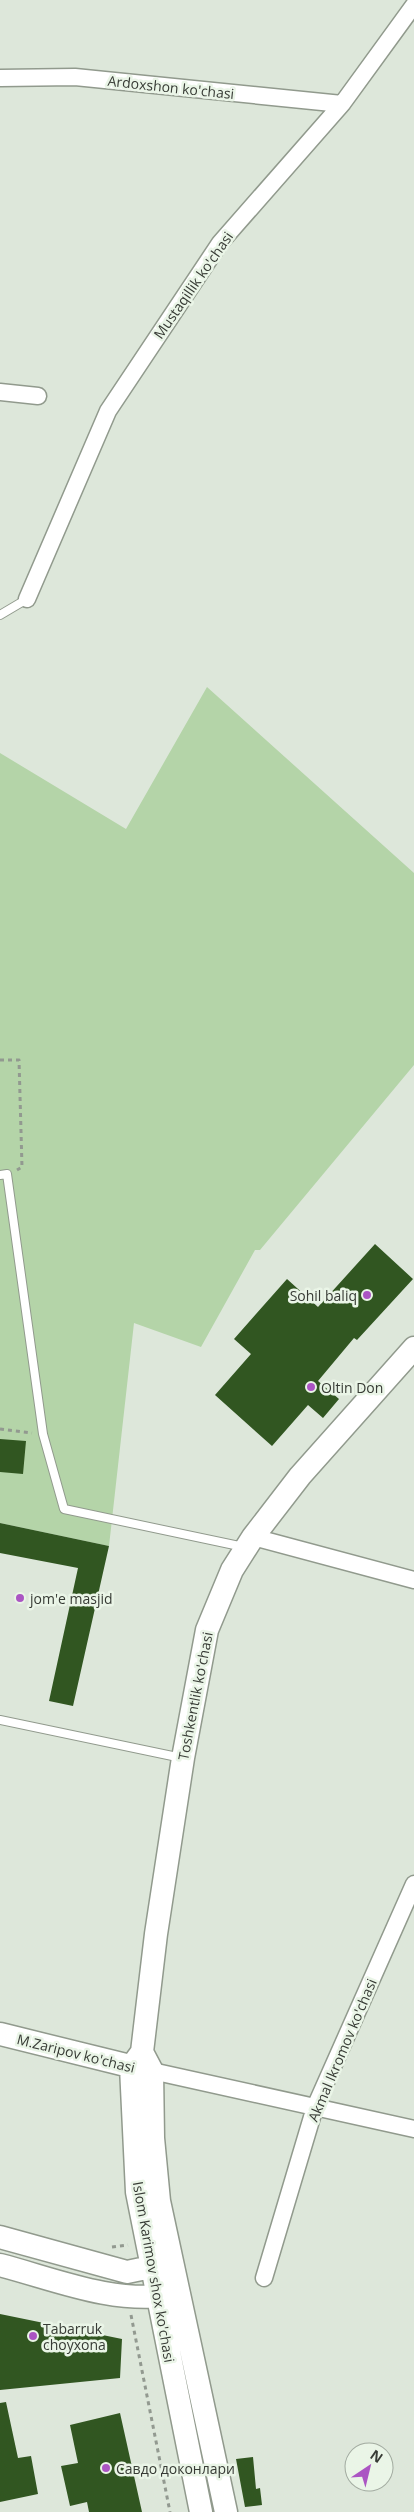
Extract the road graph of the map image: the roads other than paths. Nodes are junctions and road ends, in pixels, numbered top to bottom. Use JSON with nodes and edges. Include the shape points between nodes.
{"nodes":[{"id":1,"x":414,"y":5,"type":"edge"},
{"id":2,"x":0,"y":78,"type":"edge"},
{"id":3,"x":342,"y":104,"type":"junction"},
{"id":4,"x":0,"y":392,"type":"edge"},
{"id":5,"x":38,"y":396,"type":"dead end"},
{"id":6,"x":27,"y":599,"type":"joint"},
{"id":7,"x":0,"y":615,"type":"edge"},
{"id":8,"x":3,"y":1174,"type":"edge"},
{"id":9,"x":414,"y":1348,"type":"edge"},
{"id":10,"x":249,"y":1542,"type":"junction"},
{"id":11,"x":414,"y":1580,"type":"edge"},
{"id":12,"x":0,"y":1720,"type":"edge"},
{"id":13,"x":183,"y":1758,"type":"junction"},
{"id":14,"x":414,"y":1884,"type":"edge"},
{"id":15,"x":0,"y":2034,"type":"edge"},
{"id":16,"x":142,"y":2063,"type":"junction"},
{"id":17,"x":315,"y":2107,"type":"junction"},
{"id":18,"x":414,"y":2129,"type":"edge"},
{"id":19,"x":0,"y":2237,"type":"edge"},
{"id":20,"x":0,"y":2264,"type":"edge"},
{"id":21,"x":153,"y":2269,"type":"junction"},
{"id":22,"x":264,"y":2278,"type":"dead end"},
{"id":23,"x":179,"y":2293,"type":"junction"},
{"id":24,"x":141,"y":2297,"type":"junction"},
{"id":25,"x":201,"y":2512,"type":"edge"},
{"id":26,"x":226,"y":2512,"type":"edge"}],
"edges":[{"from":1,"to":3,"type":"street","name":"Mustaqillik ko'chasi"},
{"from":2,"to":3,"type":"street","name":"Ardoxshon ko'chasi","via":[[75,77]]},
{"from":3,"to":6,"type":"street","name":"Mustaqillik ko'chasi","via":[[220,243],[108,411]]},
{"from":4,"to":5,"type":"street"},
{"from":6,"to":7,"type":"lane"},
{"from":8,"to":10,"type":"lane","via":[[43,1434],[64,1509]]},
{"from":9,"to":10,"type":"main road","name":"Toshkentlik ko'chasi","via":[[300,1476]]},
{"from":10,"to":11,"type":"street"},
{"from":10,"to":13,"type":"main road","name":"Toshkentlik ko'chasi","via":[[232,1570],[207,1630]]},
{"from":12,"to":13,"type":"lane"},
{"from":13,"to":16,"type":"main road","name":"Toshkentlik ko'chasi","via":[[156,1934]]},
{"from":14,"to":17,"type":"street","name":"Akmal Ikromov ko'chasi"},
{"from":15,"to":16,"type":"main road","name":"M.Zaripov ko'chasi"},
{"from":16,"to":17,"type":"street"},
{"from":16,"to":21,"type":"main road","name":"Islom Karimov shox ko'chasi","via":[[156,2174]]},
{"from":17,"to":18,"type":"street"},
{"from":17,"to":22,"type":"street","name":"Akmal Ikromov ko'chasi"},
{"from":19,"to":21,"type":"main road","via":[[127,2272]]},
{"from":20,"to":24,"type":"main road","via":[[97,2291]]},
{"from":21,"to":23,"type":"main road","name":"Islom Karimov shox ko'chasi"},
{"from":21,"to":24,"type":"main road","name":"Islom Karimov shox ko'chasi"},
{"from":23,"to":24,"type":"main road"},
{"from":23,"to":26,"type":"main road","name":"Islom Karimov shox ko'chasi"},
{"from":24,"to":25,"type":"main road","name":"Islom Karimov shox ko'chasi"}]}
